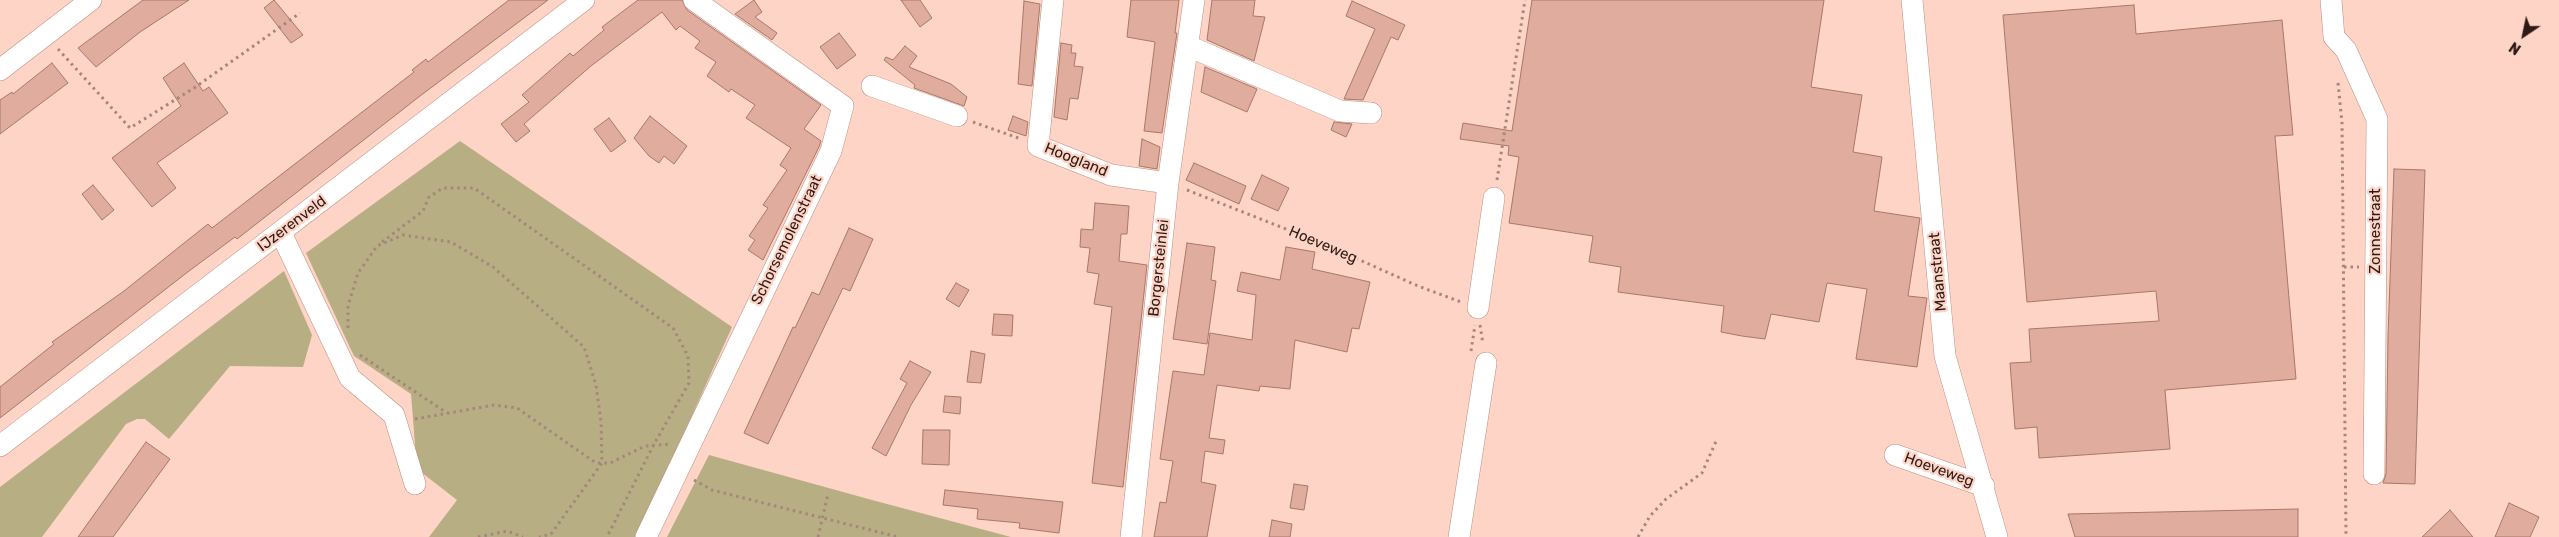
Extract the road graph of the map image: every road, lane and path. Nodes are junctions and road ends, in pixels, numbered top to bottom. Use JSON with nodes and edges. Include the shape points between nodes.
{"nodes":[{"id":1,"x":91,"y":0,"type":"edge"},
{"id":2,"x":584,"y":0,"type":"edge"},
{"id":3,"x":694,"y":0,"type":"edge"},
{"id":4,"x":1052,"y":0,"type":"edge"},
{"id":5,"x":1194,"y":0,"type":"edge"},
{"id":6,"x":1525,"y":0,"type":"edge"},
{"id":7,"x":1912,"y":0,"type":"edge"},
{"id":8,"x":2331,"y":0,"type":"edge"},
{"id":9,"x":300,"y":13,"type":"dead end"},
{"id":10,"x":45,"y":36,"type":"junction"},
{"id":11,"x":1188,"y":46,"type":"junction"},
{"id":12,"x":0,"y":70,"type":"edge"},
{"id":13,"x":2338,"y":78,"type":"dead end"},
{"id":14,"x":872,"y":86,"type":"dead end"},
{"id":15,"x":1371,"y":113,"type":"dead end"},
{"id":16,"x":958,"y":116,"type":"joint"},
{"id":17,"x":1038,"y":146,"type":"junction"},
{"id":18,"x":1168,"y":183,"type":"junction"},
{"id":19,"x":1494,"y":198,"type":"joint"},
{"id":20,"x":280,"y":233,"type":"junction"},
{"id":21,"x":377,"y":246,"type":"junction"},
{"id":22,"x":1478,"y":308,"type":"junction"},
{"id":23,"x":348,"y":334,"type":"dead end"},
{"id":24,"x":357,"y":353,"type":"dead end"},
{"id":25,"x":1486,"y":364,"type":"joint"},
{"id":26,"x":448,"y":413,"type":"junction"},
{"id":27,"x":396,"y":422,"type":"junction"},
{"id":28,"x":1717,"y":439,"type":"dead end"},
{"id":29,"x":0,"y":446,"type":"edge"},
{"id":30,"x":653,"y":446,"type":"junction"},
{"id":31,"x":689,"y":447,"type":"junction"},
{"id":32,"x":1895,"y":455,"type":"dead end"},
{"id":33,"x":602,"y":463,"type":"junction"},
{"id":34,"x":677,"y":472,"type":"junction"},
{"id":35,"x":2374,"y":474,"type":"dead end"},
{"id":36,"x":415,"y":484,"type":"dead end"},
{"id":37,"x":1984,"y":486,"type":"junction"},
{"id":38,"x":828,"y":494,"type":"dead end"},
{"id":39,"x":822,"y":518,"type":"junction"},
{"id":40,"x":478,"y":537,"type":"edge"},
{"id":41,"x":523,"y":537,"type":"edge"},
{"id":42,"x":539,"y":537,"type":"edge"},
{"id":43,"x":606,"y":537,"type":"edge"},
{"id":44,"x":646,"y":537,"type":"edge"},
{"id":45,"x":818,"y":537,"type":"edge"},
{"id":46,"x":898,"y":537,"type":"edge"},
{"id":47,"x":1131,"y":537,"type":"edge"},
{"id":48,"x":1459,"y":537,"type":"edge"},
{"id":49,"x":1638,"y":537,"type":"edge"},
{"id":50,"x":1998,"y":537,"type":"edge"},
{"id":51,"x":2346,"y":537,"type":"edge"}],
"edges":[{"from":1,"to":10,"type":"street"},
{"from":2,"to":20,"type":"street","name":"IJzerenveld"},
{"from":3,"to":31,"type":"street","name":"Schorsemolenstraat","via":[[843,106],[831,150]]},
{"from":4,"to":17,"type":"street","name":"Hoogland"},
{"from":5,"to":11,"type":"street","name":"Borgersteinlei"},
{"from":6,"to":19,"type":"path"},
{"from":7,"to":37,"type":"street","name":"Maanstraat","via":[[1945,356]]},
{"from":8,"to":35,"type":"street","name":"Zonnestraat","via":[[2334,38],[2346,50],[2377,119]]},
{"from":9,"to":10,"type":"path","via":[[194,88],[130,128]]},
{"from":10,"to":12,"type":"street"},
{"from":11,"to":15,"type":"street","via":[[1340,111]]},
{"from":11,"to":18,"type":"street","name":"Borgersteinlei"},
{"from":13,"to":51,"type":"path","via":[[2342,124]]},
{"from":14,"to":16,"type":"street"},
{"from":16,"to":17,"type":"path"},
{"from":17,"to":18,"type":"street","name":"Hoogland","via":[[1111,175]]},
{"from":18,"to":22,"type":"path","name":"Hoeveweg"},
{"from":18,"to":47,"type":"street","name":"Borgersteinlei"},
{"from":19,"to":22,"type":"street"},
{"from":20,"to":27,"type":"street","via":[[350,378],[394,414]]},
{"from":20,"to":29,"type":"street","name":"IJzerenveld"},
{"from":21,"to":23,"type":"path","via":[[358,273],[348,306]]},
{"from":21,"to":30,"type":"path","via":[[423,211],[429,197],[443,188],[474,188],[673,328],[688,356],[689,383]]},
{"from":21,"to":33,"type":"path","via":[[404,235],[451,242],[493,266],[584,346],[596,385]]},
{"from":22,"to":25,"type":"path"},
{"from":24,"to":26,"type":"path"},
{"from":25,"to":48,"type":"street"},
{"from":26,"to":27,"type":"path"},
{"from":26,"to":33,"type":"path","via":[[494,405],[517,408],[596,463]]},
{"from":27,"to":36,"type":"street"},
{"from":28,"to":49,"type":"path","via":[[1702,473],[1666,499],[1650,516]]},
{"from":30,"to":31,"type":"path","via":[[680,444]]},
{"from":30,"to":33,"type":"path","via":[[645,446],[610,464]]},
{"from":30,"to":43,"type":"path"},
{"from":31,"to":34,"type":"street","name":"Schorsemolenstraat"},
{"from":32,"to":37,"type":"street","name":"Hoeveweg"},
{"from":33,"to":42,"type":"path","via":[[551,534]]},
{"from":34,"to":39,"type":"path","via":[[712,490]]},
{"from":34,"to":44,"type":"street","name":"Schorsemolenstraat"},
{"from":37,"to":50,"type":"street","name":"Maanstraat"},
{"from":38,"to":39,"type":"path"},
{"from":39,"to":45,"type":"path"},
{"from":39,"to":46,"type":"path"},
{"from":40,"to":41,"type":"path","via":[[508,531]]}]}
